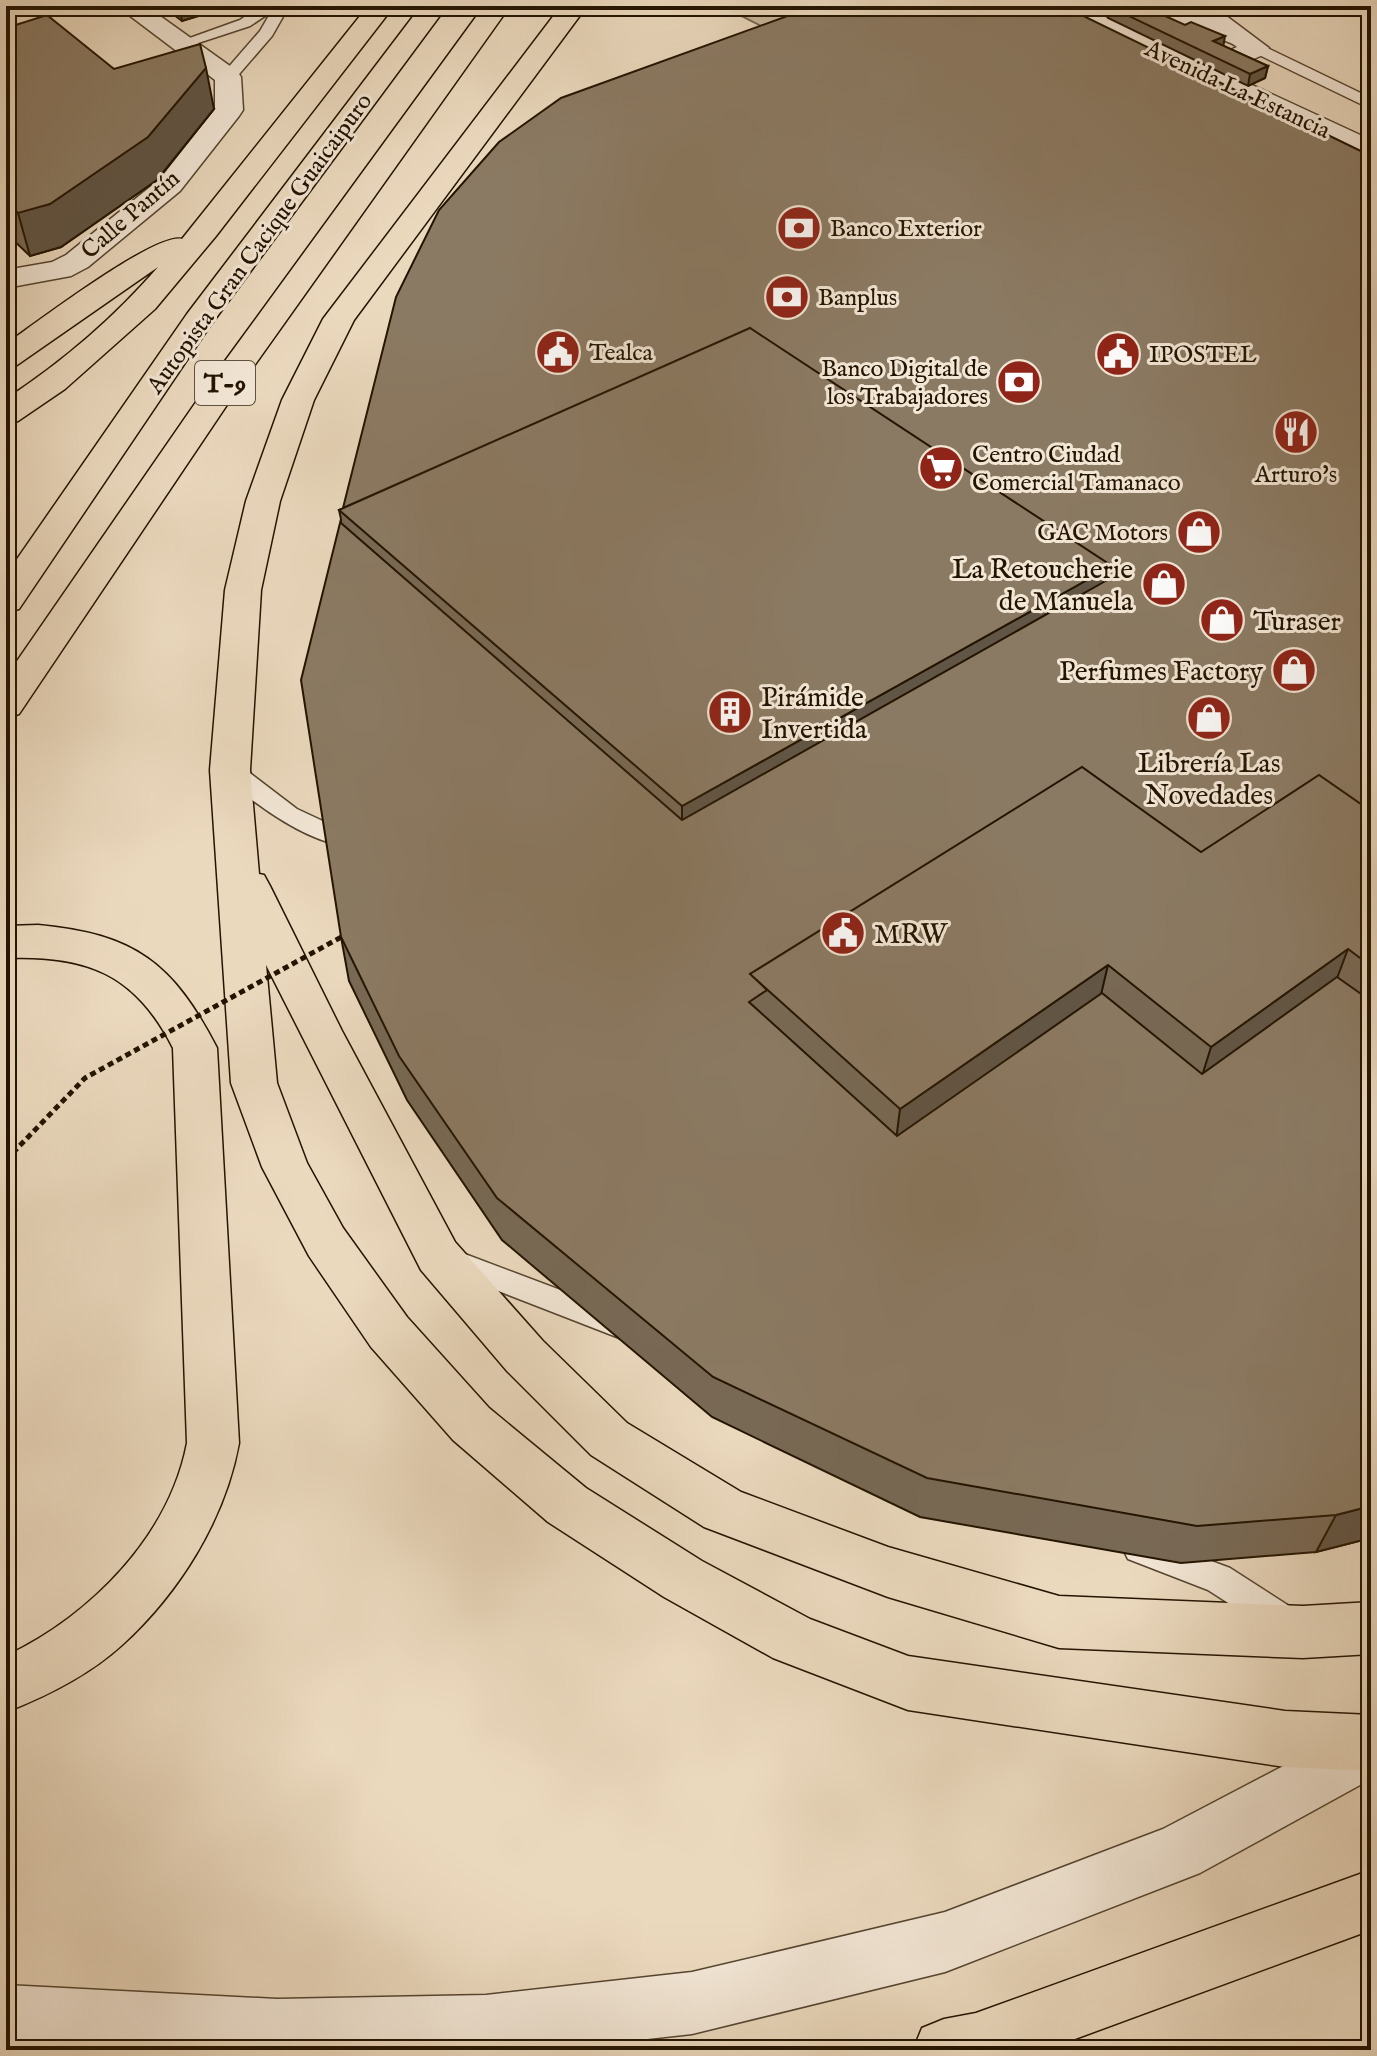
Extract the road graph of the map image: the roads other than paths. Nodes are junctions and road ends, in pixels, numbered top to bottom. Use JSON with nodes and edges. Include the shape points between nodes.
{"nodes":[{"id":1,"x":130,"y":6,"type":"edge"},
{"id":2,"x":270,"y":6,"type":"edge"},
{"id":3,"x":282,"y":6,"type":"edge"},
{"id":4,"x":381,"y":6,"type":"edge"},
{"id":5,"x":434,"y":6,"type":"edge"},
{"id":6,"x":497,"y":6,"type":"edge"},
{"id":7,"x":1149,"y":6,"type":"edge"},
{"id":8,"x":586,"y":12,"type":"edge"},
{"id":9,"x":1051,"y":13,"type":"edge"},
{"id":10,"x":1195,"y":15,"type":"edge"},
{"id":11,"x":512,"y":29,"type":"dead end"},
{"id":12,"x":181,"y":44,"type":"junction"},
{"id":13,"x":1142,"y":44,"type":"junction"},
{"id":14,"x":1256,"y":48,"type":"junction"},
{"id":15,"x":452,"y":69,"type":"junction"},
{"id":16,"x":1203,"y":72,"type":"junction"},
{"id":17,"x":228,"y":77,"type":"junction"},
{"id":18,"x":1371,"y":104,"type":"edge"},
{"id":19,"x":1371,"y":151,"type":"edge"},
{"id":20,"x":1319,"y":155,"type":"edge"},
{"id":21,"x":206,"y":230,"type":"junction"},
{"id":22,"x":6,"y":279,"type":"edge"},
{"id":23,"x":6,"y":358,"type":"edge"},
{"id":24,"x":6,"y":414,"type":"edge"},
{"id":25,"x":6,"y":601,"type":"edge"},
{"id":26,"x":6,"y":705,"type":"edge"},
{"id":27,"x":230,"y":770,"type":"junction"},
{"id":28,"x":377,"y":841,"type":"edge"},
{"id":29,"x":239,"y":865,"type":"junction"},
{"id":30,"x":6,"y":942,"type":"edge"},
{"id":31,"x":438,"y":1256,"type":"junction"},
{"id":32,"x":654,"y":1339,"type":"edge"},
{"id":33,"x":1116,"y":1541,"type":"edge"},
{"id":34,"x":1371,"y":1628,"type":"edge"},
{"id":35,"x":1303,"y":1632,"type":"junction"},
{"id":36,"x":6,"y":1685,"type":"edge"},
{"id":37,"x":1371,"y":1746,"type":"edge"},
{"id":38,"x":1371,"y":1900,"type":"edge"},
{"id":39,"x":6,"y":2016,"type":"edge"},
{"id":40,"x":960,"y":2047,"type":"edge"}],
"edges":[{"from":1,"to":12,"type":"street"},
{"from":2,"to":12,"type":"lane","via":[[245,23]]},
{"from":3,"to":17,"type":"lane","via":[[267,33]]},
{"from":4,"to":21,"type":"highway"},
{"from":5,"to":25,"type":"highway","name":"Autopista Gran Cacique Guaicaipuro","number":"T-9","via":[[198,321]]},
{"from":6,"to":15,"type":"highway","name":"Autopista Gran Cacique Guaicaipuro","number":"T-9"},
{"from":7,"to":10,"type":"street"},
{"from":8,"to":27,"type":"highway","via":[[566,51],[530,67],[339,319],[298,400],[263,501],[243,590]]},
{"from":9,"to":13,"type":"street","name":"Avenida La Estancia"},
{"from":9,"to":20,"type":"street","name":"Avenida La Estancia"},
{"from":10,"to":13,"type":"street"},
{"from":10,"to":14,"type":"street"},
{"from":11,"to":15,"type":"highway"},
{"from":12,"to":17,"type":"street"},
{"from":13,"to":16,"type":"street","name":"Avenida La Estancia"},
{"from":14,"to":16,"type":"street"},
{"from":14,"to":18,"type":"lane"},
{"from":15,"to":26,"type":"highway","name":"Autopista Gran Cacique Guaicaipuro","number":"T-9","via":[[225,383]]},
{"from":16,"to":19,"type":"street","name":"Avenida La Estancia"},
{"from":17,"to":22,"type":"street","name":"Calle Pantín","via":[[229,110],[170,185],[77,261],[60,270]]},
{"from":21,"to":23,"type":"highway","via":[[150,259]]},
{"from":21,"to":24,"type":"highway","via":[[105,339]]},
{"from":27,"to":28,"type":"lane","via":[[298,822]]},
{"from":27,"to":29,"type":"highway"},
{"from":29,"to":31,"type":"highway"},
{"from":29,"to":37,"type":"highway","via":[[254,1083],[285,1167],[326,1242],[389,1332],[471,1424],[567,1505],[683,1579],[793,1639],[908,1683],[1285,1739]]},
{"from":30,"to":36,"type":"highway","via":[[71,943],[123,960],[161,992],[195,1048],[213,1443],[206,1481],[167,1555],[102,1627],[51,1663]]},
{"from":31,"to":32,"type":"lane"},
{"from":31,"to":35,"type":"highway","via":[[525,1356],[609,1439],[723,1510],[888,1572],[1059,1622]]},
{"from":33,"to":35,"type":"lane","via":[[1219,1579]]},
{"from":34,"to":35,"type":"highway"},
{"from":37,"to":39,"type":"street","via":[[1179,1852],[945,1942],[692,2003],[486,2026],[292,2030]]},
{"from":38,"to":40,"type":"highway"}]}
